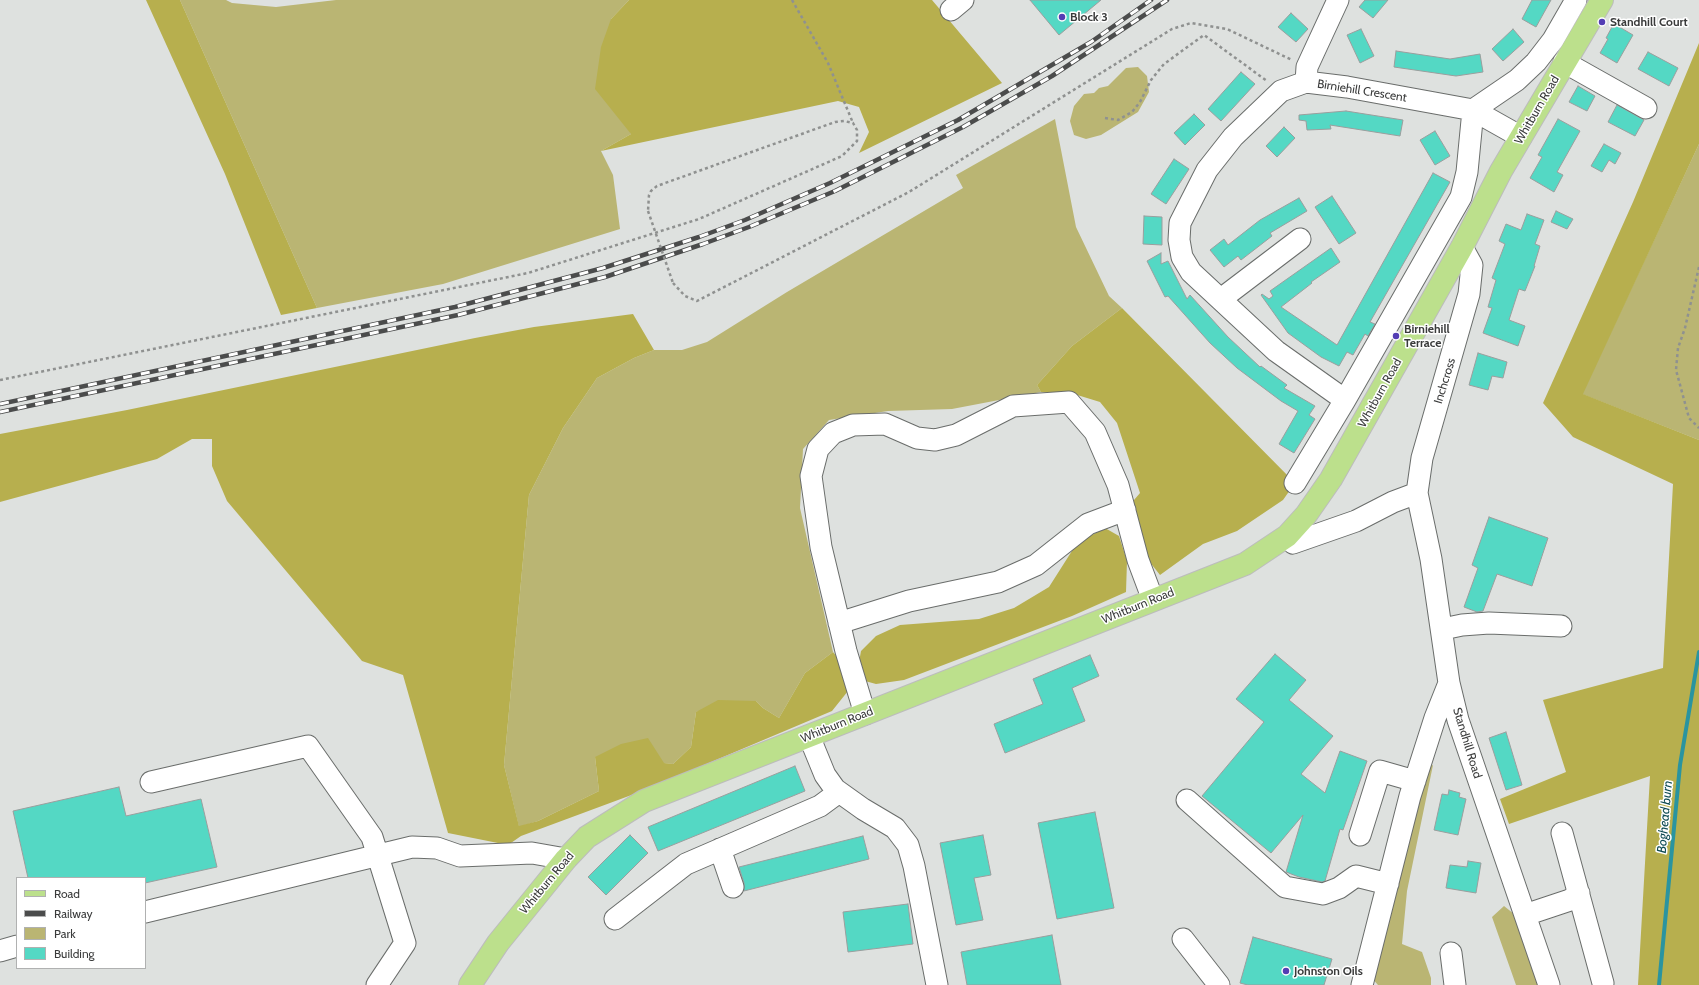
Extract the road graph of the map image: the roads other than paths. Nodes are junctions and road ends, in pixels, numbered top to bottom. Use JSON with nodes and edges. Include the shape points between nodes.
{"nodes":[{"id":1,"x":1338,"y":0,"type":"edge"},
{"id":2,"x":1576,"y":0,"type":"edge"},
{"id":3,"x":1602,"y":0,"type":"edge"},
{"id":4,"x":1564,"y":62,"type":"junction"},
{"id":5,"x":1307,"y":74,"type":"junction"},
{"id":6,"x":1646,"y":108,"type":"dead end"},
{"id":7,"x":1473,"y":110,"type":"junction"},
{"id":8,"x":1521,"y":137,"type":"junction"},
{"id":9,"x":1300,"y":239,"type":"dead end"},
{"id":10,"x":1462,"y":248,"type":"junction"},
{"id":11,"x":1221,"y":298,"type":"junction"},
{"id":12,"x":1345,"y":400,"type":"junction"},
{"id":13,"x":1295,"y":483,"type":"dead end"},
{"id":14,"x":1417,"y":493,"type":"junction"},
{"id":15,"x":1125,"y":510,"type":"junction"},
{"id":16,"x":1286,"y":536,"type":"junction"},
{"id":17,"x":1153,"y":600,"type":"junction"},
{"id":18,"x":839,"y":622,"type":"junction"},
{"id":19,"x":1561,"y":626,"type":"dead end"},
{"id":20,"x":1443,"y":629,"type":"junction"},
{"id":21,"x":1449,"y":683,"type":"junction"},
{"id":22,"x":865,"y":714,"type":"junction"},
{"id":23,"x":809,"y":736,"type":"junction"},
{"id":24,"x":1415,"y":781,"type":"junction"},
{"id":25,"x":151,"y":782,"type":"dead end"},
{"id":26,"x":840,"y":792,"type":"junction"},
{"id":27,"x":1187,"y":800,"type":"dead end"},
{"id":28,"x":1562,"y":833,"type":"dead end"},
{"id":29,"x":1360,"y":835,"type":"dead end"},
{"id":30,"x":720,"y":849,"type":"junction"},
{"id":31,"x":378,"y":855,"type":"junction"},
{"id":32,"x":566,"y":859,"type":"junction"},
{"id":33,"x":1388,"y":884,"type":"junction"},
{"id":34,"x":733,"y":887,"type":"dead end"},
{"id":35,"x":1579,"y":893,"type":"junction"},
{"id":36,"x":146,"y":912,"type":"edge"},
{"id":37,"x":1525,"y":915,"type":"junction"},
{"id":38,"x":615,"y":919,"type":"dead end"},
{"id":39,"x":1182,"y":939,"type":"dead end"},
{"id":40,"x":16,"y":946,"type":"edge"},
{"id":41,"x":0,"y":951,"type":"edge"},
{"id":42,"x":1451,"y":953,"type":"dead end"},
{"id":43,"x":1603,"y":983,"type":"dead end"},
{"id":44,"x":377,"y":985,"type":"edge"},
{"id":45,"x":470,"y":985,"type":"edge"},
{"id":46,"x":937,"y":985,"type":"edge"},
{"id":47,"x":1219,"y":985,"type":"edge"},
{"id":48,"x":1362,"y":985,"type":"edge"},
{"id":49,"x":1455,"y":985,"type":"edge"},
{"id":50,"x":1549,"y":985,"type":"edge"}],
"edges":[{"from":1,"to":5,"type":"street"},
{"from":2,"to":7,"type":"street","via":[[1553,40],[1536,62],[1517,80]]},
{"from":3,"to":4,"type":"main road","name":"Whitburn Road"},
{"from":4,"to":6,"type":"street"},
{"from":4,"to":8,"type":"main road","name":"Whitburn Road"},
{"from":5,"to":7,"type":"street","name":"Birniehill Crescent","via":[[1347,87]]},
{"from":5,"to":11,"type":"street","name":"Birniehill Crescent","via":[[1281,91],[1233,136],[1207,170],[1180,223],[1182,257],[1191,272]]},
{"from":7,"to":8,"type":"street","name":"Birniehill Crescent"},
{"from":7,"to":12,"type":"street","via":[[1467,172],[1461,197]]},
{"from":8,"to":10,"type":"main road","name":"Whitburn Road"},
{"from":9,"to":11,"type":"street"},
{"from":10,"to":14,"type":"street","name":"Inchcross","via":[[1472,265],[1469,294],[1422,458]]},
{"from":10,"to":16,"type":"main road","name":"Whitburn Road","via":[[1331,479],[1306,515]]},
{"from":11,"to":12,"type":"street","name":"Birniehill Crescent","via":[[1276,351]]},
{"from":12,"to":13,"type":"street"},
{"from":14,"to":16,"type":"street","via":[[1356,521],[1293,543]]},
{"from":14,"to":20,"type":"street","name":"Standhill Road"},
{"from":15,"to":17,"type":"street","via":[[1138,560]]},
{"from":15,"to":18,"type":"street","via":[[1088,524],[1036,565],[998,582],[909,601]]},
{"from":15,"to":18,"type":"street","via":[[1118,484],[1095,432],[1069,402],[1013,406],[956,435],[935,440],[917,438],[885,424],[853,425],[833,433],[818,449],[811,476],[821,547]]},
{"from":16,"to":17,"type":"main road","name":"Whitburn Road","via":[[1244,564]]},
{"from":17,"to":22,"type":"main road","name":"Whitburn Road"},
{"from":18,"to":22,"type":"street"},
{"from":19,"to":20,"type":"street","via":[[1489,624]]},
{"from":20,"to":21,"type":"street","name":"Standhill Road"},
{"from":21,"to":24,"type":"street"},
{"from":21,"to":37,"type":"street","name":"Standhill Road","via":[[1458,720]]},
{"from":22,"to":23,"type":"main road","name":"Whitburn Road"},
{"from":23,"to":26,"type":"street","via":[[825,775]]},
{"from":23,"to":32,"type":"main road","name":"Whitburn Road","via":[[644,801],[587,838]]},
{"from":24,"to":29,"type":"street","via":[[1380,771]]},
{"from":24,"to":33,"type":"street"},
{"from":25,"to":31,"type":"street","via":[[308,746],[372,837]]},
{"from":26,"to":30,"type":"street","via":[[820,806]]},
{"from":26,"to":46,"type":"street","via":[[895,828],[908,846]]},
{"from":27,"to":33,"type":"street","via":[[1285,887],[1323,894],[1339,888],[1356,876]]},
{"from":28,"to":35,"type":"street"},
{"from":30,"to":34,"type":"street"},
{"from":30,"to":38,"type":"street","via":[[686,864]]},
{"from":31,"to":32,"type":"street","via":[[418,847],[437,848],[460,856],[532,852]]},
{"from":31,"to":36,"type":"street"},
{"from":31,"to":44,"type":"street","via":[[405,943]]},
{"from":32,"to":45,"type":"main road","name":"Whitburn Road","via":[[498,943]]},
{"from":33,"to":48,"type":"street"},
{"from":35,"to":37,"type":"street","via":[[1570,900]]},
{"from":35,"to":43,"type":"street"},
{"from":37,"to":50,"type":"street","name":"Standhill Road"},
{"from":39,"to":47,"type":"street"},
{"from":40,"to":41,"type":"street"},
{"from":42,"to":49,"type":"street"}]}
